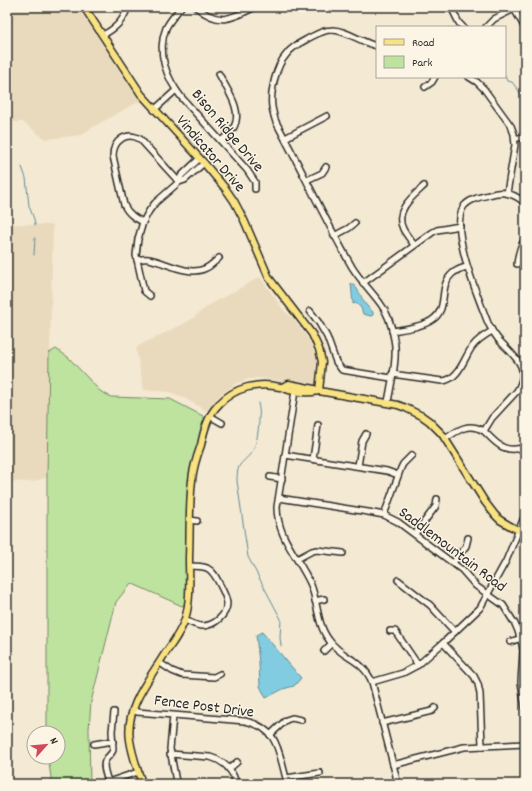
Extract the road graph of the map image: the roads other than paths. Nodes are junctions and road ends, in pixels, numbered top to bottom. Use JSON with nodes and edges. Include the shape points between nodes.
{"nodes":[{"id":1,"x":84,"y":7,"type":"edge"},
{"id":2,"x":128,"y":7,"type":"edge"},
{"id":3,"x":181,"y":7,"type":"edge"},
{"id":4,"x":196,"y":7,"type":"edge"},
{"id":5,"x":255,"y":7,"type":"edge"},
{"id":6,"x":450,"y":7,"type":"edge"},
{"id":7,"x":513,"y":8,"type":"edge"},
{"id":8,"x":462,"y":26,"type":"edge"},
{"id":9,"x":487,"y":26,"type":"edge"},
{"id":10,"x":525,"y":28,"type":"edge"},
{"id":11,"x":102,"y":35,"type":"junction"},
{"id":12,"x":376,"y":46,"type":"edge"},
{"id":13,"x":220,"y":74,"type":"dead end"},
{"id":14,"x":434,"y":78,"type":"edge"},
{"id":15,"x":471,"y":78,"type":"edge"},
{"id":16,"x":426,"y":87,"type":"dead end"},
{"id":17,"x":176,"y":90,"type":"junction"},
{"id":18,"x":154,"y":110,"type":"junction"},
{"id":19,"x":327,"y":116,"type":"dead end"},
{"id":20,"x":285,"y":138,"type":"junction"},
{"id":21,"x":515,"y":138,"type":"junction"},
{"id":22,"x":525,"y":138,"type":"edge"},
{"id":23,"x":221,"y":141,"type":"junction"},
{"id":24,"x":201,"y":161,"type":"junction"},
{"id":25,"x":326,"y":167,"type":"dead end"},
{"id":26,"x":307,"y":180,"type":"junction"},
{"id":27,"x":179,"y":182,"type":"junction"},
{"id":28,"x":424,"y":186,"type":"dead end"},
{"id":29,"x":255,"y":189,"type":"dead end"},
{"id":30,"x":507,"y":193,"type":"junction"},
{"id":31,"x":525,"y":203,"type":"edge"},
{"id":32,"x":143,"y":222,"type":"junction"},
{"id":33,"x":354,"y":224,"type":"dead end"},
{"id":34,"x":460,"y":226,"type":"junction"},
{"id":35,"x":334,"y":236,"type":"junction"},
{"id":36,"x":525,"y":238,"type":"edge"},
{"id":37,"x":414,"y":245,"type":"junction"},
{"id":38,"x":219,"y":258,"type":"dead end"},
{"id":39,"x":137,"y":260,"type":"junction"},
{"id":40,"x":517,"y":264,"type":"dead end"},
{"id":41,"x":467,"y":267,"type":"junction"},
{"id":42,"x":363,"y":283,"type":"junction"},
{"id":43,"x":150,"y":296,"type":"dead end"},
{"id":44,"x":310,"y":311,"type":"dead end"},
{"id":45,"x":392,"y":331,"type":"junction"},
{"id":46,"x":492,"y":331,"type":"junction"},
{"id":47,"x":392,"y":376,"type":"junction"},
{"id":48,"x":282,"y":387,"type":"junction"},
{"id":49,"x":295,"y":391,"type":"junction"},
{"id":50,"x":319,"y":391,"type":"junction"},
{"id":51,"x":388,"y":402,"type":"junction"},
{"id":52,"x":210,"y":416,"type":"junction"},
{"id":53,"x":222,"y":423,"type":"dead end"},
{"id":54,"x":318,"y":425,"type":"dead end"},
{"id":55,"x":484,"y":430,"type":"junction"},
{"id":56,"x":366,"y":434,"type":"dead end"},
{"id":57,"x":445,"y":439,"type":"junction"},
{"id":58,"x":525,"y":447,"type":"edge"},
{"id":59,"x":285,"y":455,"type":"junction"},
{"id":60,"x":412,"y":455,"type":"dead end"},
{"id":61,"x":313,"y":459,"type":"junction"},
{"id":62,"x":358,"y":466,"type":"junction"},
{"id":63,"x":398,"y":474,"type":"junction"},
{"id":64,"x":270,"y":477,"type":"dead end"},
{"id":65,"x":282,"y":479,"type":"junction"},
{"id":66,"x":279,"y":498,"type":"junction"},
{"id":67,"x":437,"y":499,"type":"dead end"},
{"id":68,"x":384,"y":515,"type":"junction"},
{"id":69,"x":525,"y":515,"type":"edge"},
{"id":70,"x":522,"y":532,"type":"edge"},
{"id":71,"x":415,"y":534,"type":"junction"},
{"id":72,"x":468,"y":538,"type":"dead end"},
{"id":73,"x":343,"y":553,"type":"dead end"},
{"id":74,"x":297,"y":559,"type":"junction"},
{"id":75,"x":453,"y":563,"type":"junction"},
{"id":76,"x":189,"y":566,"type":"junction"},
{"id":77,"x":398,"y":580,"type":"dead end"},
{"id":78,"x":488,"y":593,"type":"junction"},
{"id":79,"x":324,"y":599,"type":"dead end"},
{"id":80,"x":315,"y":601,"type":"junction"},
{"id":81,"x":184,"y":620,"type":"junction"},
{"id":82,"x":390,"y":631,"type":"dead end"},
{"id":83,"x":455,"y":632,"type":"junction"},
{"id":84,"x":521,"y":638,"type":"junction"},
{"id":85,"x":510,"y":642,"type":"dead end"},
{"id":86,"x":443,"y":643,"type":"junction"},
{"id":87,"x":331,"y":644,"type":"junction"},
{"id":88,"x":324,"y":651,"type":"dead end"},
{"id":89,"x":160,"y":663,"type":"junction"},
{"id":90,"x":418,"y":664,"type":"junction"},
{"id":91,"x":220,"y":674,"type":"dead end"},
{"id":92,"x":372,"y":682,"type":"junction"},
{"id":93,"x":435,"y":708,"type":"dead end"},
{"id":94,"x":525,"y":708,"type":"edge"},
{"id":95,"x":133,"y":709,"type":"junction"},
{"id":96,"x":114,"y":712,"type":"dead end"},
{"id":97,"x":172,"y":716,"type":"junction"},
{"id":98,"x":301,"y":720,"type":"dead end"},
{"id":99,"x":382,"y":723,"type":"junction"},
{"id":100,"x":270,"y":734,"type":"junction"},
{"id":101,"x":113,"y":741,"type":"junction"},
{"id":102,"x":94,"y":744,"type":"dead end"},
{"id":103,"x":525,"y":744,"type":"edge"},
{"id":104,"x":482,"y":746,"type":"junction"},
{"id":105,"x":170,"y":754,"type":"junction"},
{"id":106,"x":237,"y":762,"type":"dead end"},
{"id":107,"x":393,"y":765,"type":"junction"},
{"id":108,"x":229,"y":769,"type":"junction"},
{"id":109,"x":138,"y":772,"type":"junction"},
{"id":110,"x":320,"y":773,"type":"dead end"},
{"id":111,"x":286,"y":781,"type":"edge"},
{"id":112,"x":176,"y":782,"type":"dead end"},
{"id":113,"x":108,"y":783,"type":"edge"},
{"id":114,"x":142,"y":784,"type":"edge"},
{"id":115,"x":236,"y":784,"type":"edge"},
{"id":116,"x":398,"y":784,"type":"edge"}],
"edges":[{"from":1,"to":11,"type":"main road","name":"Vindicator Drive"},
{"from":2,"to":11,"type":"street","via":[[123,19]]},
{"from":3,"to":17,"type":"street","name":"Bison Ridge Drive","via":[[166,28],[162,45],[165,67]]},
{"from":4,"to":5,"type":"street","via":[[206,15],[224,19],[235,17]]},
{"from":6,"to":8,"type":"street"},
{"from":7,"to":9,"type":"street"},
{"from":7,"to":10,"type":"street"},
{"from":11,"to":18,"type":"main road","name":"Vindicator Drive"},
{"from":12,"to":20,"type":"street","via":[[343,32],[329,30],[301,42],[286,55],[278,68],[272,107],[276,122]]},
{"from":13,"to":23,"type":"street","via":[[236,106],[237,116],[231,132]]},
{"from":14,"to":16,"type":"street"},
{"from":15,"to":21,"type":"street","via":[[484,89],[511,126]]},
{"from":17,"to":18,"type":"street","name":"Bison Ridge Drive"},
{"from":17,"to":23,"type":"street","name":"Bison Ridge Drive"},
{"from":18,"to":24,"type":"main road","name":"Vindicator Drive"},
{"from":19,"to":20,"type":"street"},
{"from":20,"to":26,"type":"street"},
{"from":21,"to":22,"type":"street"},
{"from":21,"to":30,"type":"street"},
{"from":23,"to":29,"type":"street","name":"Bison Ridge Drive","via":[[247,170],[255,182]]},
{"from":24,"to":27,"type":"street","via":[[181,176]]},
{"from":24,"to":50,"type":"main road","name":"Vindicator Drive","via":[[230,195],[244,220],[269,278],[312,334],[322,362]]},
{"from":25,"to":26,"type":"street"},
{"from":26,"to":35,"type":"street"},
{"from":27,"to":32,"type":"street","via":[[152,207]]},
{"from":27,"to":32,"type":"street","via":[[140,139],[130,136],[117,142],[113,156],[124,205],[131,216]]},
{"from":28,"to":37,"type":"street","via":[[407,203],[401,216],[403,230]]},
{"from":30,"to":31,"type":"street","via":[[517,196]]},
{"from":30,"to":34,"type":"street","via":[[492,194],[469,202],[461,213]]},
{"from":32,"to":39,"type":"street","via":[[137,245]]},
{"from":33,"to":35,"type":"street"},
{"from":34,"to":37,"type":"street","via":[[437,230]]},
{"from":34,"to":41,"type":"street"},
{"from":35,"to":42,"type":"street"},
{"from":36,"to":40,"type":"street"},
{"from":37,"to":42,"type":"street"},
{"from":38,"to":39,"type":"street","via":[[208,267],[195,271],[149,259]]},
{"from":39,"to":43,"type":"street","via":[[144,291]]},
{"from":41,"to":45,"type":"street","via":[[456,271],[448,278],[442,306],[433,319]]},
{"from":41,"to":46,"type":"street"},
{"from":42,"to":45,"type":"street","via":[[384,308]]},
{"from":44,"to":47,"type":"street","via":[[328,337],[336,362],[342,370]]},
{"from":45,"to":47,"type":"street","via":[[395,343]]},
{"from":46,"to":47,"type":"street","via":[[475,343],[458,372],[446,381]]},
{"from":46,"to":55,"type":"street","via":[[518,359],[522,380],[517,392]]},
{"from":47,"to":51,"type":"street"},
{"from":48,"to":49,"type":"main road"},
{"from":48,"to":50,"type":"main road","via":[[289,384]]},
{"from":48,"to":52,"type":"main road","via":[[258,385],[243,388],[224,399]]},
{"from":49,"to":50,"type":"main road"},
{"from":49,"to":59,"type":"street"},
{"from":50,"to":51,"type":"main road"},
{"from":51,"to":57,"type":"main road","via":[[422,416],[435,426]]},
{"from":52,"to":53,"type":"street"},
{"from":52,"to":76,"type":"main road","via":[[191,487],[194,521]]},
{"from":54,"to":61,"type":"street"},
{"from":55,"to":57,"type":"street","via":[[466,427]]},
{"from":55,"to":58,"type":"street","via":[[494,442],[504,448]]},
{"from":56,"to":62,"type":"street","via":[[362,441]]},
{"from":57,"to":70,"type":"main road","via":[[490,510],[500,520]]},
{"from":59,"to":61,"type":"street"},
{"from":59,"to":65,"type":"street"},
{"from":60,"to":63,"type":"street"},
{"from":61,"to":62,"type":"street"},
{"from":62,"to":63,"type":"street"},
{"from":63,"to":68,"type":"street"},
{"from":64,"to":65,"type":"street"},
{"from":65,"to":66,"type":"street"},
{"from":66,"to":68,"type":"street","name":"Saddlemountain Road"},
{"from":66,"to":74,"type":"street","via":[[279,525]]},
{"from":67,"to":71,"type":"street","via":[[436,506]]},
{"from":68,"to":71,"type":"street","name":"Saddlemountain Road"},
{"from":69,"to":70,"type":"street"},
{"from":70,"to":78,"type":"street"},
{"from":71,"to":75,"type":"street","name":"Saddlemountain Road"},
{"from":72,"to":75,"type":"street","via":[[466,546]]},
{"from":73,"to":74,"type":"street","via":[[317,550]]},
{"from":74,"to":80,"type":"street","via":[[311,585]]},
{"from":75,"to":78,"type":"street","name":"Saddlemountain Road","via":[[476,586]]},
{"from":76,"to":81,"type":"main road","via":[[188,602]]},
{"from":76,"to":81,"type":"street","via":[[206,567],[213,572],[228,607],[217,621],[209,625],[198,625]]},
{"from":77,"to":83,"type":"street","via":[[430,605]]},
{"from":78,"to":83,"type":"street","via":[[480,608]]},
{"from":78,"to":84,"type":"street","name":"Saddlemountain Road","via":[[506,609]]},
{"from":79,"to":80,"type":"street"},
{"from":80,"to":87,"type":"street","via":[[324,632]]},
{"from":81,"to":89,"type":"main road"},
{"from":82,"to":90,"type":"street","via":[[395,631]]},
{"from":83,"to":86,"type":"street"},
{"from":84,"to":85,"type":"street"},
{"from":84,"to":94,"type":"street","name":"Saddlemountain Road","via":[[521,682]]},
{"from":86,"to":90,"type":"street"},
{"from":86,"to":104,"type":"street","via":[[474,676],[478,684]]},
{"from":87,"to":88,"type":"street"},
{"from":87,"to":92,"type":"street","via":[[362,666]]},
{"from":89,"to":91,"type":"street","via":[[182,675],[214,677]]},
{"from":89,"to":95,"type":"main road"},
{"from":90,"to":92,"type":"street","via":[[404,673]]},
{"from":92,"to":99,"type":"street"},
{"from":93,"to":99,"type":"street","via":[[432,711]]},
{"from":95,"to":97,"type":"street","name":"Fence Post Drive","via":[[137,712]]},
{"from":95,"to":109,"type":"main road","via":[[130,740]]},
{"from":96,"to":101,"type":"street"},
{"from":97,"to":100,"type":"street","name":"Fence Post Drive","via":[[245,721],[258,725]]},
{"from":97,"to":105,"type":"street"},
{"from":98,"to":100,"type":"street","via":[[286,720]]},
{"from":99,"to":107,"type":"street"},
{"from":100,"to":111,"type":"street","via":[[278,747]]},
{"from":101,"to":102,"type":"street"},
{"from":101,"to":113,"type":"street","via":[[113,753],[104,765]]},
{"from":103,"to":104,"type":"street"},
{"from":104,"to":107,"type":"street","via":[[464,747]]},
{"from":105,"to":108,"type":"street","via":[[210,757]]},
{"from":105,"to":112,"type":"street"},
{"from":106,"to":108,"type":"street"},
{"from":107,"to":116,"type":"street"},
{"from":108,"to":115,"type":"street"},
{"from":109,"to":113,"type":"street"},
{"from":109,"to":114,"type":"main road"},
{"from":110,"to":111,"type":"street"}]}
